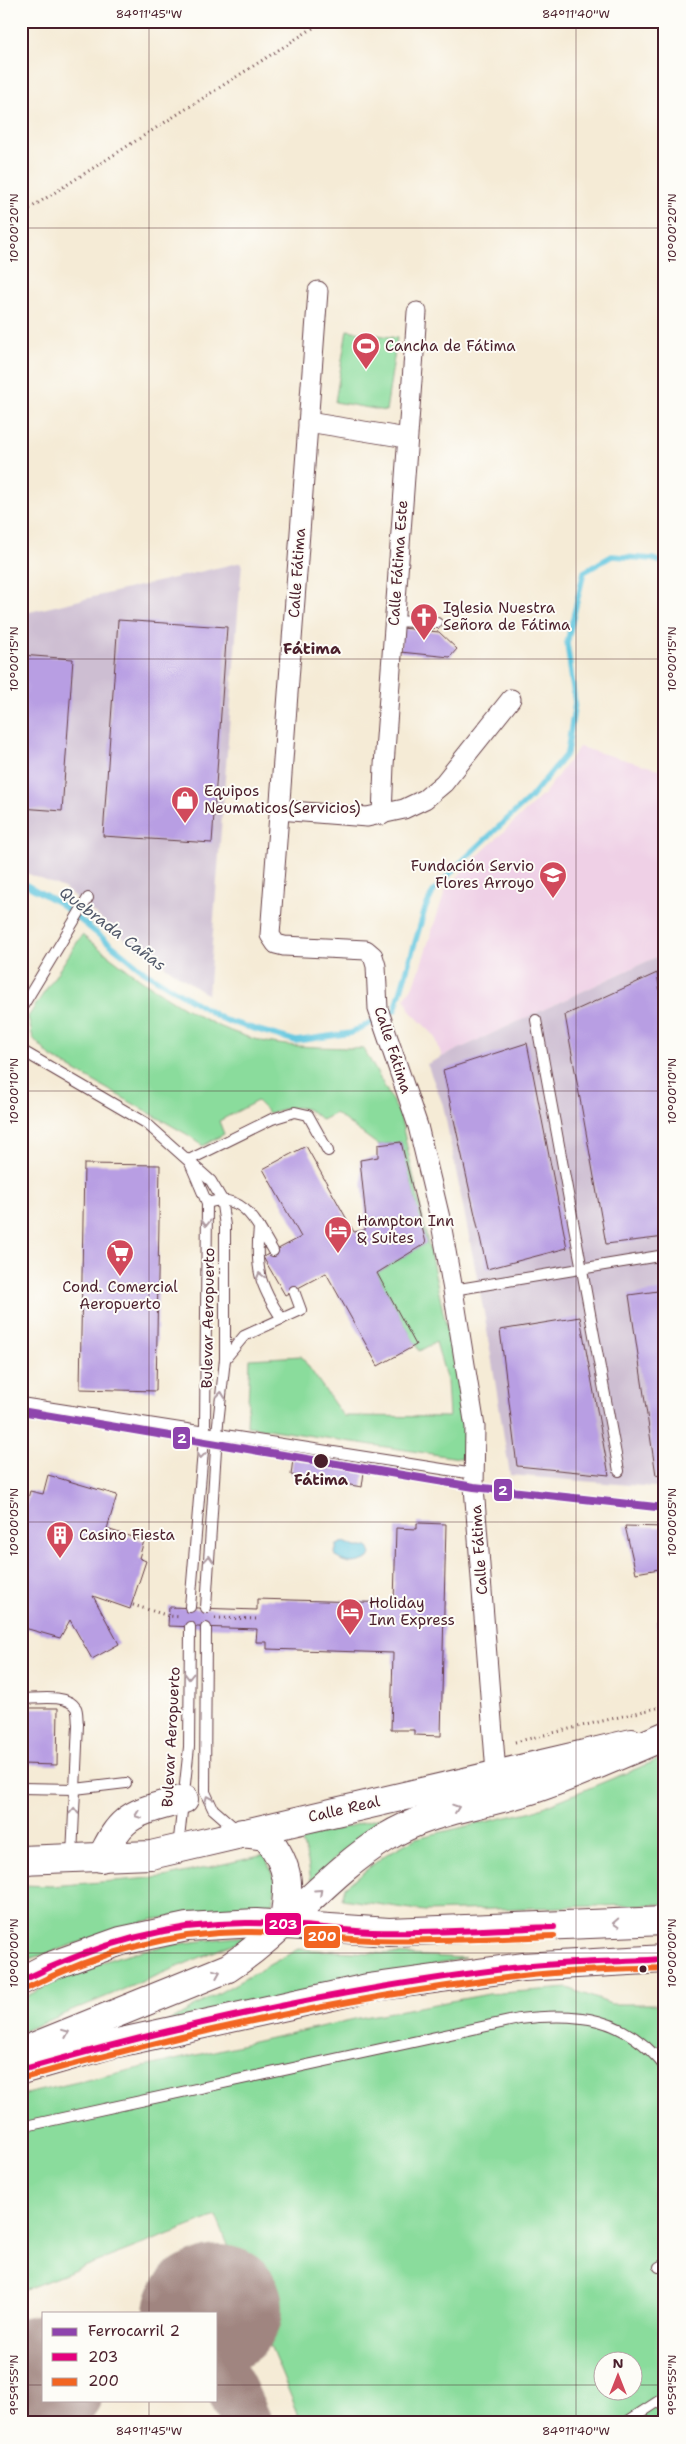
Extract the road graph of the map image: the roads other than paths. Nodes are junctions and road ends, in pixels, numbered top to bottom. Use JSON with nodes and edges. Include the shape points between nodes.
{"nodes":[{"id":1,"x":318,"y":291,"type":"dead end"},
{"id":2,"x":417,"y":312,"type":"dead end"},
{"id":3,"x":308,"y":422,"type":"junction"},
{"id":4,"x":407,"y":438,"type":"junction"},
{"id":5,"x":394,"y":621,"type":"junction"},
{"id":6,"x":437,"y":623,"type":"dead end"},
{"id":7,"x":511,"y":699,"type":"dead end"},
{"id":8,"x":279,"y":810,"type":"junction"},
{"id":9,"x":382,"y":815,"type":"junction"},
{"id":10,"x":88,"y":898,"type":"dead end"},
{"id":11,"x":21,"y":1009,"type":"edge"},
{"id":12,"x":536,"y":1020,"type":"dead end"},
{"id":13,"x":21,"y":1050,"type":"edge"},
{"id":14,"x":328,"y":1151,"type":"dead end"},
{"id":15,"x":189,"y":1160,"type":"junction"},
{"id":16,"x":221,"y":1198,"type":"junction"},
{"id":17,"x":207,"y":1203,"type":"junction"},
{"id":18,"x":259,"y":1227,"type":"junction"},
{"id":19,"x":274,"y":1251,"type":"dead end"},
{"id":20,"x":665,"y":1255,"type":"edge"},
{"id":21,"x":583,"y":1268,"type":"junction"},
{"id":22,"x":294,"y":1290,"type":"dead end"},
{"id":23,"x":453,"y":1290,"type":"junction"},
{"id":24,"x":282,"y":1319,"type":"junction"},
{"id":25,"x":225,"y":1359,"type":"junction"},
{"id":26,"x":21,"y":1403,"type":"edge"},
{"id":27,"x":204,"y":1432,"type":"junction"},
{"id":28,"x":218,"y":1433,"type":"junction"},
{"id":29,"x":619,"y":1471,"type":"dead end"},
{"id":30,"x":474,"y":1474,"type":"junction"},
{"id":31,"x":190,"y":1607,"type":"dead end"},
{"id":32,"x":206,"y":1608,"type":"dead end"},
{"id":33,"x":190,"y":1627,"type":"dead end"},
{"id":34,"x":206,"y":1628,"type":"dead end"},
{"id":35,"x":21,"y":1699,"type":"edge"},
{"id":36,"x":665,"y":1736,"type":"edge"},
{"id":37,"x":206,"y":1746,"type":"junction"},
{"id":38,"x":188,"y":1747,"type":"junction"},
{"id":39,"x":496,"y":1773,"type":"junction"},
{"id":40,"x":126,"y":1784,"type":"dead end"},
{"id":41,"x":21,"y":1788,"type":"edge"},
{"id":42,"x":75,"y":1789,"type":"junction"},
{"id":43,"x":184,"y":1799,"type":"junction"},
{"id":44,"x":242,"y":1834,"type":"junction"},
{"id":45,"x":178,"y":1849,"type":"junction"},
{"id":46,"x":101,"y":1858,"type":"junction"},
{"id":47,"x":23,"y":1860,"type":"edge"},
{"id":48,"x":72,"y":1860,"type":"junction"},
{"id":49,"x":665,"y":1921,"type":"edge"},
{"id":50,"x":283,"y":1924,"type":"junction"},
{"id":51,"x":665,"y":1958,"type":"edge"},
{"id":52,"x":21,"y":1981,"type":"edge"},
{"id":53,"x":21,"y":2052,"type":"edge"},
{"id":54,"x":665,"y":2067,"type":"edge"},
{"id":55,"x":21,"y":2070,"type":"edge"},
{"id":56,"x":21,"y":2127,"type":"edge"},
{"id":57,"x":665,"y":2397,"type":"edge"},
{"id":58,"x":625,"y":2423,"type":"edge"}],
"edges":[{"from":1,"to":3,"type":"street","name":"Calle Fátima"},
{"from":2,"to":4,"type":"street","name":"Calle Fátima Este"},
{"from":3,"to":4,"type":"street"},
{"from":3,"to":8,"type":"street","name":"Calle Fátima"},
{"from":4,"to":5,"type":"street","name":"Calle Fátima Este"},
{"from":5,"to":6,"type":"lane"},
{"from":5,"to":9,"type":"street","name":"Calle Fátima Este"},
{"from":7,"to":9,"type":"street","via":[[436,791],[404,809]]},
{"from":8,"to":9,"type":"street"},
{"from":8,"to":23,"type":"street","name":"Calle Fátima","via":[[270,935],[276,944],[284,946],[366,950],[373,956],[378,1009],[418,1126]]},
{"from":10,"to":11,"type":"lane"},
{"from":12,"to":21,"type":"lane"},
{"from":13,"to":15,"type":"lane","name":"Bulevar Aeropuerto","via":[[146,1123]]},
{"from":14,"to":15,"type":"lane","via":[[308,1115],[295,1112],[272,1119]]},
{"from":15,"to":16,"type":"lane","name":"Bulevar Aeropuerto","via":[[211,1181]]},
{"from":15,"to":17,"type":"lane","name":"Bulevar Aeropuerto"},
{"from":16,"to":17,"type":"lane"},
{"from":16,"to":18,"type":"lane","via":[[250,1212]]},
{"from":16,"to":25,"type":"lane","name":"Bulevar Aeropuerto","via":[[225,1226]]},
{"from":17,"to":27,"type":"lane","name":"Bulevar Aeropuerto","one_way":true},
{"from":18,"to":19,"type":"lane"},
{"from":24,"to":18,"type":"lane","one_way":true,"via":[[270,1302],[259,1275]]},
{"from":20,"to":21,"type":"lane"},
{"from":21,"to":23,"type":"lane"},
{"from":21,"to":29,"type":"lane"},
{"from":22,"to":24,"type":"lane","via":[[301,1310]]},
{"from":23,"to":30,"type":"street","name":"Calle Fátima","via":[[474,1427]]},
{"from":24,"to":25,"type":"lane","via":[[244,1336]]},
{"from":28,"to":25,"type":"lane","name":"Bulevar Aeropuerto","one_way":true},
{"from":26,"to":27,"type":"lane"},
{"from":27,"to":28,"type":"lane"},
{"from":27,"to":31,"type":"lane","name":"Bulevar Aeropuerto","one_way":true},
{"from":28,"to":30,"type":"lane"},
{"from":32,"to":28,"type":"lane","name":"Bulevar Aeropuerto","one_way":true},
{"from":30,"to":39,"type":"street","name":"Calle Fátima"},
{"from":33,"to":38,"type":"lane","name":"Bulevar Aeropuerto","one_way":true},
{"from":34,"to":37,"type":"lane"},
{"from":35,"to":42,"type":"lane","via":[[60,1699],[70,1702],[76,1709]]},
{"from":36,"to":39,"type":"main road","name":"Calle Real"},
{"from":50,"to":36,"type":"main road","one_way":true,"via":[[361,1853],[412,1824],[464,1806],[531,1790]]},
{"from":37,"to":38,"type":"lane"},
{"from":44,"to":37,"type":"lane","one_way":true,"via":[[224,1820],[208,1800],[205,1792]]},
{"from":38,"to":43,"type":"lane","name":"Bulevar Aeropuerto"},
{"from":39,"to":44,"type":"main road","name":"Calle Real"},
{"from":40,"to":42,"type":"lane"},
{"from":41,"to":42,"type":"lane"},
{"from":48,"to":42,"type":"lane","one_way":true},
{"from":43,"to":45,"type":"lane","name":"Bulevar Aeropuerto"},
{"from":43,"to":46,"type":"main road","one_way":true,"via":[[125,1821]]},
{"from":44,"to":45,"type":"main road","name":"Calle Real"},
{"from":44,"to":50,"type":"main road","via":[[266,1836],[283,1862],[288,1878],[288,1898]]},
{"from":45,"to":46,"type":"main road","name":"Calle Real","via":[[151,1855]]},
{"from":46,"to":48,"type":"main road","name":"Calle Real"},
{"from":47,"to":48,"type":"main road","name":"Calle Real"},
{"from":49,"to":50,"type":"main road","one_way":true,"via":[[389,1932]]},
{"from":50,"to":52,"type":"main road","via":[[231,1923],[187,1927],[121,1941],[48,1967]]},
{"from":53,"to":50,"type":"main road","one_way":true,"via":[[228,1968],[254,1952]]},
{"from":51,"to":55,"type":"main road","via":[[523,1967],[368,1988],[108,2045]]},
{"from":54,"to":56,"type":"lane","via":[[642,2044],[608,2024],[571,2015],[545,2016]]},
{"from":57,"to":58,"type":"lane"}]}
